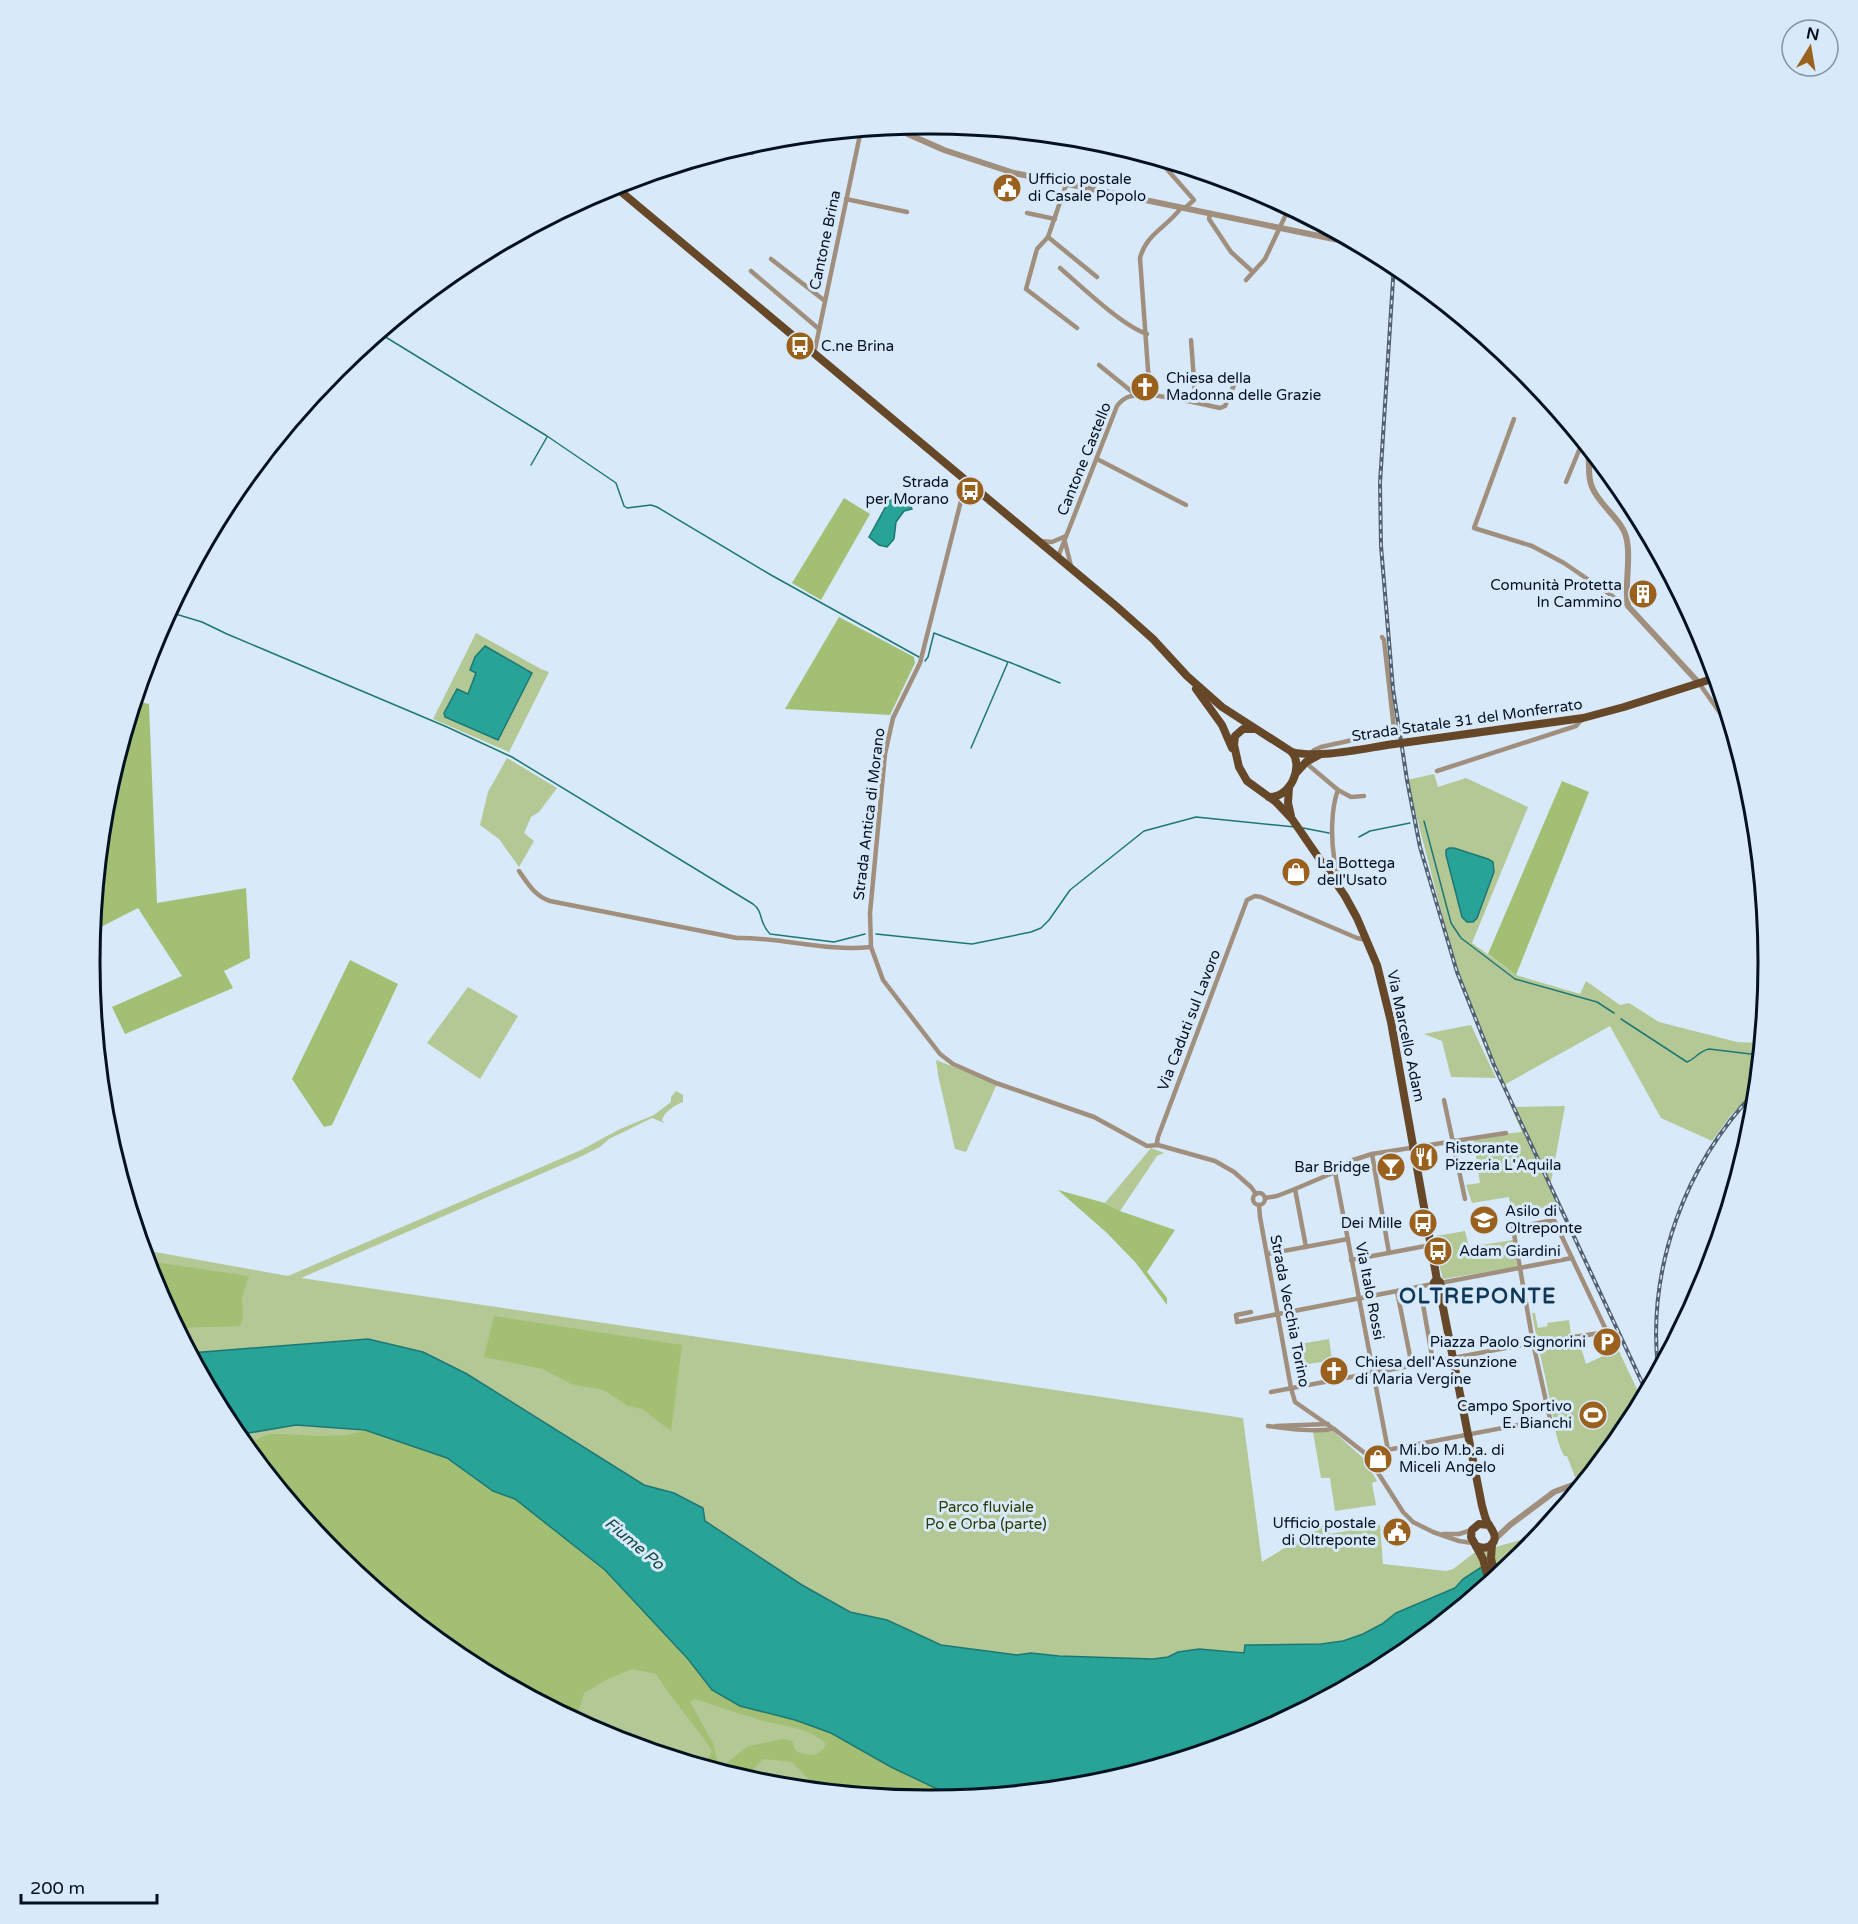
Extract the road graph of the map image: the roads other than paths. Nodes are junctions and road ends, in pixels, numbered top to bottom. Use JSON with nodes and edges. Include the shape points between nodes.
{"nodes":[{"id":1,"x":909,"y":134,"type":"edge"},
{"id":2,"x":860,"y":137,"type":"edge"},
{"id":3,"x":1167,"y":169,"type":"edge"},
{"id":4,"x":1066,"y":185,"type":"junction"},
{"id":5,"x":622,"y":193,"type":"edge"},
{"id":6,"x":846,"y":200,"type":"junction"},
{"id":7,"x":1183,"y":208,"type":"junction"},
{"id":8,"x":907,"y":212,"type":"dead end"},
{"id":9,"x":1026,"y":213,"type":"dead end"},
{"id":10,"x":1210,"y":214,"type":"junction"},
{"id":11,"x":1286,"y":215,"type":"edge"},
{"id":12,"x":1055,"y":219,"type":"junction"},
{"id":13,"x":1279,"y":229,"type":"junction"},
{"id":14,"x":1048,"y":237,"type":"junction"},
{"id":15,"x":1334,"y":240,"type":"edge"},
{"id":16,"x":771,"y":259,"type":"dead end"},
{"id":17,"x":1060,"y":268,"type":"dead end"},
{"id":18,"x":751,"y":271,"type":"dead end"},
{"id":19,"x":1253,"y":272,"type":"junction"},
{"id":20,"x":1097,"y":277,"type":"dead end"},
{"id":21,"x":1246,"y":280,"type":"dead end"},
{"id":22,"x":825,"y":301,"type":"junction"},
{"id":23,"x":1077,"y":328,"type":"dead end"},
{"id":24,"x":819,"y":329,"type":"junction"},
{"id":25,"x":1147,"y":334,"type":"junction"},
{"id":26,"x":1191,"y":340,"type":"dead end"},
{"id":27,"x":814,"y":354,"type":"junction"},
{"id":28,"x":1099,"y":365,"type":"dead end"},
{"id":29,"x":1237,"y":378,"type":"dead end"},
{"id":30,"x":1153,"y":395,"type":"junction"},
{"id":31,"x":1136,"y":396,"type":"junction"},
{"id":32,"x":1193,"y":402,"type":"junction"},
{"id":33,"x":1514,"y":419,"type":"dead end"},
{"id":34,"x":1579,"y":450,"type":"edge"},
{"id":35,"x":1097,"y":459,"type":"junction"},
{"id":36,"x":1588,"y":461,"type":"edge"},
{"id":37,"x":966,"y":480,"type":"junction"},
{"id":38,"x":1566,"y":482,"type":"dead end"},
{"id":39,"x":1186,"y":505,"type":"dead end"},
{"id":40,"x":1065,"y":538,"type":"junction"},
{"id":41,"x":1038,"y":541,"type":"junction"},
{"id":42,"x":1058,"y":557,"type":"junction"},
{"id":43,"x":1074,"y":571,"type":"junction"},
{"id":44,"x":1628,"y":604,"type":"junction"},
{"id":45,"x":1382,"y":637,"type":"dead end"},
{"id":46,"x":1187,"y":676,"type":"junction"},
{"id":47,"x":1708,"y":680,"type":"edge"},
{"id":48,"x":1700,"y":683,"type":"junction"},
{"id":49,"x":1719,"y":712,"type":"edge"},
{"id":50,"x":1583,"y":718,"type":"junction"},
{"id":51,"x":1255,"y":729,"type":"junction"},
{"id":52,"x":1235,"y":752,"type":"junction"},
{"id":53,"x":1292,"y":752,"type":"junction"},
{"id":54,"x":1308,"y":759,"type":"junction"},
{"id":55,"x":1437,"y":771,"type":"dead end"},
{"id":56,"x":1295,"y":775,"type":"junction"},
{"id":57,"x":1289,"y":785,"type":"junction"},
{"id":58,"x":1338,"y":790,"type":"junction"},
{"id":59,"x":1364,"y":796,"type":"dead end"},
{"id":60,"x":1269,"y":797,"type":"junction"},
{"id":61,"x":1295,"y":824,"type":"junction"},
{"id":62,"x":519,"y":872,"type":"dead end"},
{"id":63,"x":1336,"y":884,"type":"junction"},
{"id":64,"x":1363,"y":931,"type":"junction"},
{"id":65,"x":1346,"y":934,"type":"junction"},
{"id":66,"x":1367,"y":940,"type":"junction"},
{"id":67,"x":871,"y":947,"type":"junction"},
{"id":68,"x":1444,"y":1100,"type":"dead end"},
{"id":69,"x":1506,"y":1133,"type":"dead end"},
{"id":70,"x":1452,"y":1140,"type":"junction"},
{"id":71,"x":1158,"y":1145,"type":"junction"},
{"id":72,"x":1414,"y":1147,"type":"junction"},
{"id":73,"x":1371,"y":1154,"type":"junction"},
{"id":74,"x":1335,"y":1172,"type":"junction"},
{"id":75,"x":1295,"y":1189,"type":"junction"},
{"id":76,"x":1256,"y":1194,"type":"junction"},
{"id":77,"x":1265,"y":1198,"type":"junction"},
{"id":78,"x":1465,"y":1199,"type":"dead end"},
{"id":79,"x":1259,"y":1205,"type":"junction"},
{"id":80,"x":1348,"y":1239,"type":"junction"},
{"id":81,"x":1431,"y":1245,"type":"junction"},
{"id":82,"x":1306,"y":1247,"type":"junction"},
{"id":83,"x":1389,"y":1253,"type":"junction"},
{"id":84,"x":1267,"y":1254,"type":"junction"},
{"id":85,"x":1572,"y":1258,"type":"junction"},
{"id":86,"x":1351,"y":1260,"type":"junction"},
{"id":87,"x":1520,"y":1269,"type":"junction"},
{"id":88,"x":1437,"y":1284,"type":"junction"},
{"id":89,"x":1420,"y":1287,"type":"junction"},
{"id":90,"x":1397,"y":1292,"type":"junction"},
{"id":91,"x":1358,"y":1299,"type":"junction"},
{"id":92,"x":1251,"y":1312,"type":"dead end"},
{"id":93,"x":1279,"y":1315,"type":"junction"},
{"id":94,"x":1533,"y":1343,"type":"junction"},
{"id":95,"x":1453,"y":1359,"type":"junction"},
{"id":96,"x":1433,"y":1362,"type":"junction"},
{"id":97,"x":1412,"y":1366,"type":"junction"},
{"id":98,"x":1373,"y":1374,"type":"junction"},
{"id":99,"x":1291,"y":1388,"type":"junction"},
{"id":100,"x":1271,"y":1392,"type":"dead end"},
{"id":101,"x":1328,"y":1425,"type":"junction"},
{"id":102,"x":1334,"y":1429,"type":"junction"},
{"id":103,"x":1467,"y":1434,"type":"junction"},
{"id":104,"x":1388,"y":1450,"type":"junction"},
{"id":105,"x":1366,"y":1455,"type":"junction"},
{"id":106,"x":1570,"y":1486,"type":"edge"},
{"id":107,"x":1482,"y":1506,"type":"junction"},
{"id":108,"x":1491,"y":1527,"type":"junction"},
{"id":109,"x":1508,"y":1527,"type":"junction"},
{"id":110,"x":1474,"y":1528,"type":"junction"},
{"id":111,"x":1438,"y":1534,"type":"junction"},
{"id":112,"x":1493,"y":1544,"type":"junction"},
{"id":113,"x":1477,"y":1547,"type":"junction"},
{"id":114,"x":1493,"y":1568,"type":"edge"},
{"id":115,"x":1487,"y":1573,"type":"edge"}],
"edges":[{"from":1,"to":4,"type":"street","via":[[1014,173]]},
{"from":2,"to":6,"type":"street","name":"Cantone Brina"},
{"from":3,"to":7,"type":"street","via":[[1194,200]]},
{"from":4,"to":7,"type":"street"},
{"from":4,"to":12,"type":"street"},
{"from":5,"to":27,"type":"main road"},
{"from":6,"to":8,"type":"street"},
{"from":6,"to":22,"type":"street","name":"Cantone Brina"},
{"from":7,"to":10,"type":"street"},
{"from":7,"to":25,"type":"street","via":[[1142,248]]},
{"from":9,"to":12,"type":"street"},
{"from":10,"to":13,"type":"street"},
{"from":10,"to":19,"type":"street","via":[[1209,219],[1231,252]]},
{"from":11,"to":13,"type":"street"},
{"from":12,"to":14,"type":"street"},
{"from":13,"to":15,"type":"street"},
{"from":13,"to":19,"type":"street"},
{"from":14,"to":20,"type":"street"},
{"from":14,"to":23,"type":"street","via":[[1037,249],[1026,289]]},
{"from":16,"to":22,"type":"street"},
{"from":17,"to":25,"type":"street","via":[[1115,314]]},
{"from":18,"to":24,"type":"street"},
{"from":19,"to":21,"type":"street"},
{"from":22,"to":24,"type":"street","name":"Cantone Brina"},
{"from":24,"to":27,"type":"street","name":"Cantone Brina"},
{"from":25,"to":30,"type":"street"},
{"from":26,"to":32,"type":"street"},
{"from":27,"to":37,"type":"main road"},
{"from":28,"to":31,"type":"street"},
{"from":29,"to":32,"type":"street","via":[[1225,406]]},
{"from":30,"to":31,"type":"street"},
{"from":30,"to":32,"type":"street"},
{"from":31,"to":35,"type":"street","name":"Cantone Castello","via":[[1124,398],[1117,406]]},
{"from":33,"to":44,"type":"street","via":[[1474,528],[1532,546]]},
{"from":34,"to":38,"type":"street"},
{"from":35,"to":39,"type":"street"},
{"from":35,"to":40,"type":"street","name":"Cantone Castello"},
{"from":36,"to":44,"type":"street","via":[[1593,489],[1620,525],[1628,543]]},
{"from":37,"to":41,"type":"main road"},
{"from":37,"to":67,"type":"street","name":"Strada Antica di Morano","via":[[920,663],[892,718],[870,913]]},
{"from":40,"to":41,"type":"street"},
{"from":40,"to":42,"type":"street","name":"Cantone Castello"},
{"from":40,"to":43,"type":"street"},
{"from":41,"to":42,"type":"main road"},
{"from":42,"to":43,"type":"main road"},
{"from":43,"to":46,"type":"main road","via":[[1144,631]]},
{"from":44,"to":48,"type":"street"},
{"from":45,"to":54,"type":"street","via":[[1394,729],[1321,747]]},
{"from":46,"to":51,"type":"main road"},
{"from":46,"to":52,"type":"main road"},
{"from":47,"to":48,"type":"main road","name":"Strada Statale 31 del Monferrato"},
{"from":48,"to":49,"type":"street"},
{"from":48,"to":50,"type":"main road","name":"Strada Statale 31 del Monferrato"},
{"from":50,"to":54,"type":"main road","name":"Strada Statale 31 del Monferrato","bridge":true,"via":[[1324,753]]},
{"from":50,"to":55,"type":"street","via":[[1576,726]]},
{"from":51,"to":52,"type":"main road","via":[[1237,733]]},
{"from":51,"to":53,"type":"main road"},
{"from":52,"to":60,"type":"main road","via":[[1247,781]]},
{"from":53,"to":54,"type":"main road","name":"Strada Statale 31 del Monferrato"},
{"from":53,"to":56,"type":"main road","via":[[1297,761]]},
{"from":54,"to":56,"type":"main road","name":"Strada Statale 31 del Monferrato"},
{"from":54,"to":58,"type":"street"},
{"from":56,"to":57,"type":"main road"},
{"from":57,"to":60,"type":"main road","via":[[1281,795]]},
{"from":57,"to":61,"type":"main road","name":"Via Marcello Adam","via":[[1288,803]]},
{"from":58,"to":59,"type":"street","via":[[1351,797]]},
{"from":58,"to":63,"type":"street","via":[[1332,833]]},
{"from":60,"to":61,"type":"main road","name":"Via Marcello Adam"},
{"from":61,"to":63,"type":"main road","name":"Via Marcello Adam"},
{"from":62,"to":67,"type":"street","via":[[534,892],[550,901],[737,938]]},
{"from":63,"to":64,"type":"main road","name":"Via Marcello Adam"},
{"from":64,"to":65,"type":"street"},
{"from":64,"to":66,"type":"main road","name":"Via Marcello Adam"},
{"from":65,"to":66,"type":"street","name":"Via Caduti sul Lavoro"},
{"from":65,"to":71,"type":"street","name":"Via Caduti sul Lavoro","via":[[1261,897],[1247,900]]},
{"from":66,"to":72,"type":"main road","name":"Via Marcello Adam","via":[[1384,993]]},
{"from":67,"to":71,"type":"street","name":"Strada Antica di Morano","via":[[883,980],[940,1054],[953,1064],[1094,1117],[1147,1146]]},
{"from":68,"to":70,"type":"street"},
{"from":69,"to":70,"type":"street"},
{"from":70,"to":72,"type":"street"},
{"from":70,"to":78,"type":"street"},
{"from":71,"to":76,"type":"street","via":[[1222,1164]]},
{"from":72,"to":73,"type":"street"},
{"from":72,"to":81,"type":"main road","name":"Via Marcello Adam"},
{"from":73,"to":74,"type":"street","via":[[1350,1161]]},
{"from":73,"to":83,"type":"street"},
{"from":74,"to":75,"type":"street"},
{"from":74,"to":80,"type":"street","name":"Via Italo Rossi"},
{"from":75,"to":77,"type":"street"},
{"from":75,"to":82,"type":"street"},
{"from":76,"to":77,"type":"street"},
{"from":76,"to":79,"type":"street","via":[[1254,1201]]},
{"from":77,"to":79,"type":"street"},
{"from":79,"to":84,"type":"street","name":"Strada Vecchia Torino"},
{"from":80,"to":82,"type":"street"},
{"from":80,"to":86,"type":"street","name":"Via Italo Rossi"},
{"from":81,"to":83,"type":"street"},
{"from":81,"to":88,"type":"main road","name":"Via Marcello Adam"},
{"from":82,"to":84,"type":"street"},
{"from":83,"to":86,"type":"street"},
{"from":84,"to":93,"type":"street","name":"Strada Vecchia Torino"},
{"from":85,"to":87,"type":"street"},
{"from":85,"to":87,"type":"street","via":[[1554,1220],[1513,1228]]},
{"from":85,"to":94,"type":"street","via":[[1605,1333]]},
{"from":86,"to":91,"type":"street","name":"Via Italo Rossi"},
{"from":87,"to":88,"type":"street"},
{"from":87,"to":94,"type":"street"},
{"from":88,"to":89,"type":"street"},
{"from":88,"to":95,"type":"main road","name":"Via Marcello Adam"},
{"from":89,"to":90,"type":"street"},
{"from":89,"to":96,"type":"street"},
{"from":90,"to":91,"type":"street"},
{"from":90,"to":97,"type":"street"},
{"from":91,"to":93,"type":"street"},
{"from":91,"to":98,"type":"street","name":"Via Italo Rossi"},
{"from":92,"to":93,"type":"street","via":[[1236,1315],[1237,1322]]},
{"from":93,"to":99,"type":"street","name":"Strada Vecchia Torino"},
{"from":94,"to":95,"type":"street"},
{"from":94,"to":103,"type":"street","via":[[1550,1419]]},
{"from":95,"to":96,"type":"street"},
{"from":95,"to":103,"type":"main road","name":"Via Marcello Adam"},
{"from":96,"to":97,"type":"street"},
{"from":97,"to":98,"type":"street"},
{"from":98,"to":99,"type":"street"},
{"from":98,"to":104,"type":"street","name":"Via Italo Rossi"},
{"from":99,"to":100,"type":"street"},
{"from":99,"to":101,"type":"street","name":"Strada Vecchia Torino","via":[[1295,1402]]},
{"from":101,"to":102,"type":"street","name":"Strada Vecchia Torino"},
{"from":101,"to":102,"type":"street","via":[[1270,1426],[1291,1430]]},
{"from":102,"to":105,"type":"street","name":"Strada Vecchia Torino"},
{"from":103,"to":104,"type":"street"},
{"from":103,"to":107,"type":"main road","name":"Via Marcello Adam"},
{"from":104,"to":105,"type":"street"},
{"from":105,"to":111,"type":"street","name":"Strada Vecchia Torino","via":[[1403,1512],[1413,1522]]},
{"from":106,"to":109,"type":"street","via":[[1554,1492]]},
{"from":107,"to":108,"type":"main road","name":"Via Marcello Adam"},
{"from":107,"to":110,"type":"main road"},
{"from":108,"to":109,"type":"street"},
{"from":108,"to":110,"type":"main road","via":[[1484,1524]]},
{"from":108,"to":112,"type":"main road","via":[[1495,1533]]},
{"from":109,"to":112,"type":"street"},
{"from":110,"to":111,"type":"street","via":[[1459,1534]]},
{"from":110,"to":113,"type":"main road","via":[[1471,1537]]},
{"from":111,"to":113,"type":"street","name":"Strada Vecchia Torino"},
{"from":112,"to":113,"type":"main road"},
{"from":112,"to":114,"type":"main road"},
{"from":113,"to":115,"type":"main road"}]}
